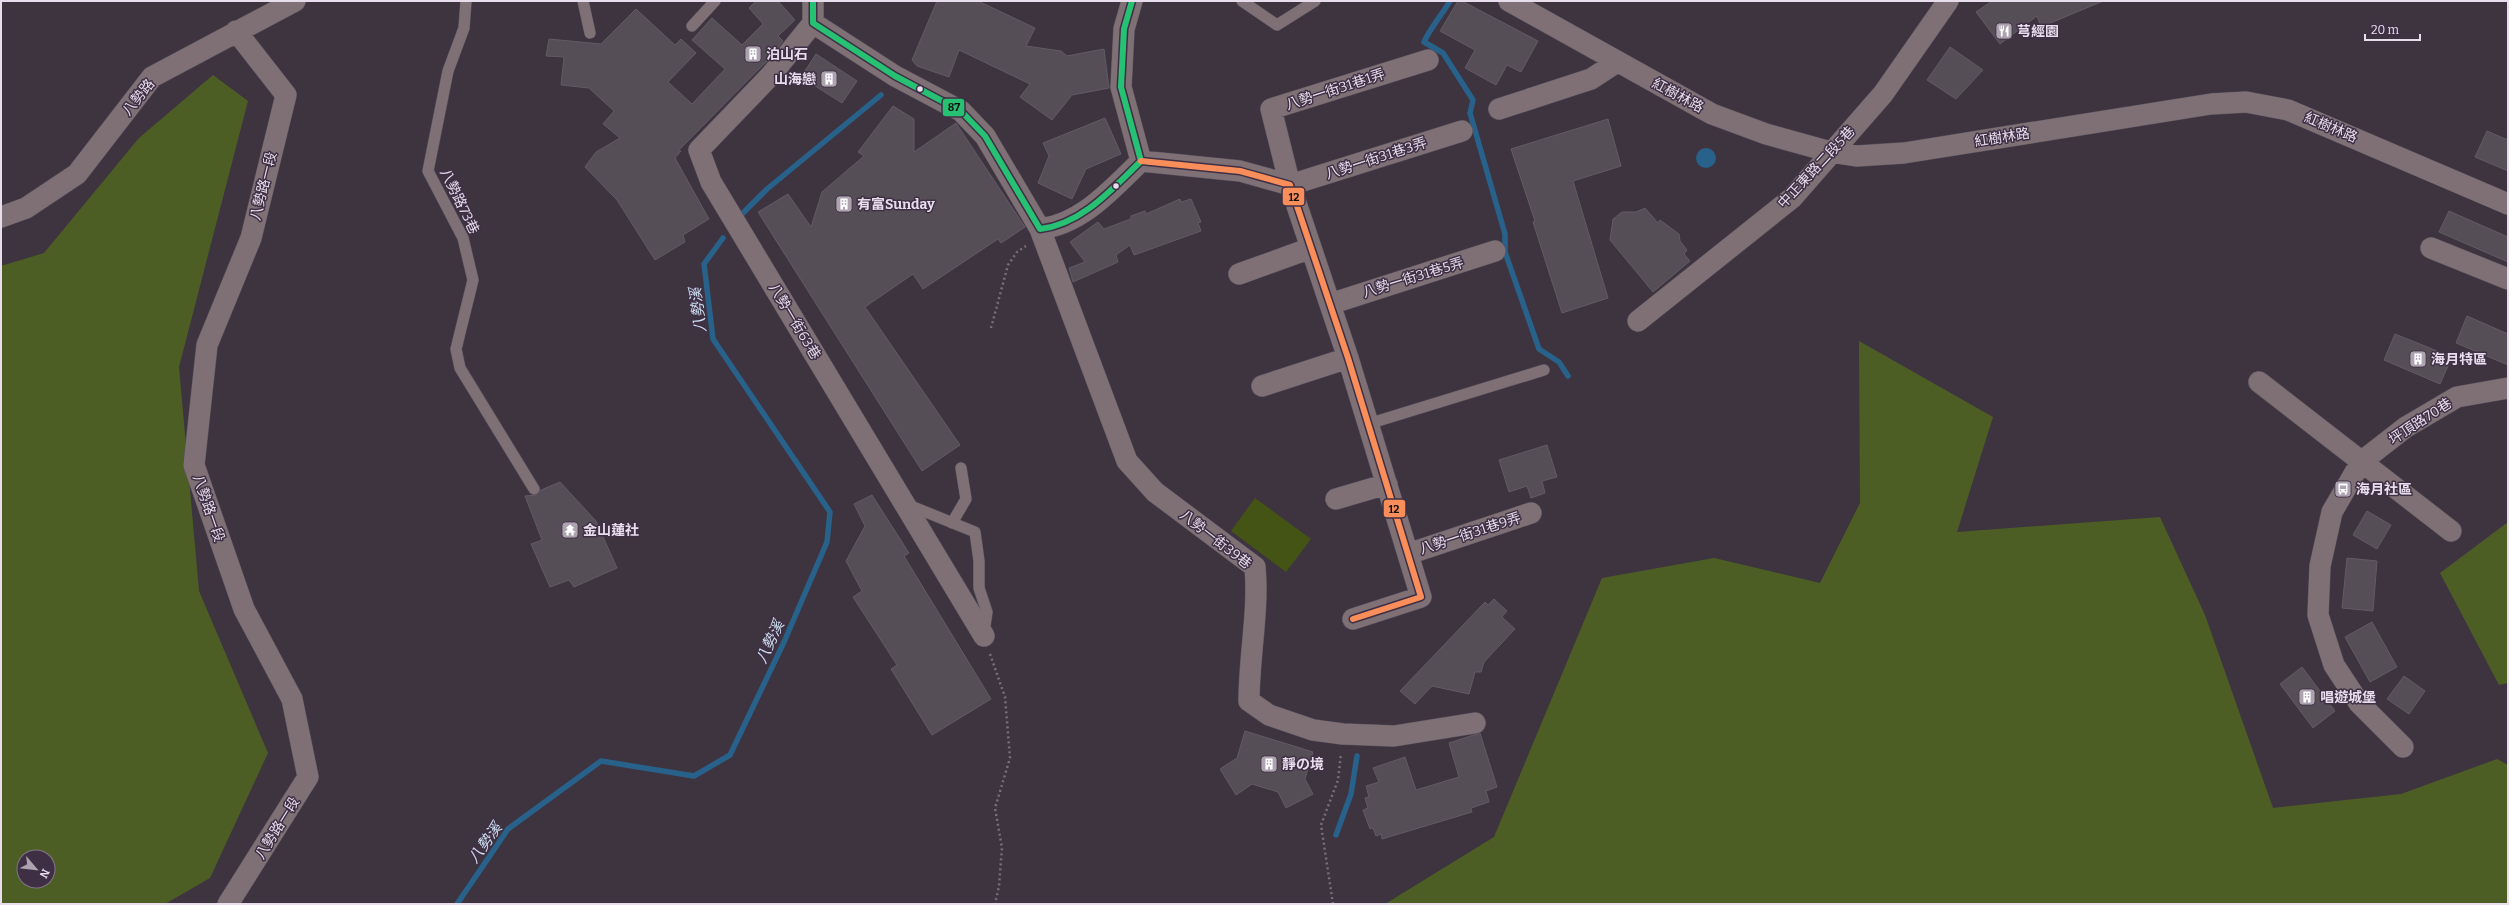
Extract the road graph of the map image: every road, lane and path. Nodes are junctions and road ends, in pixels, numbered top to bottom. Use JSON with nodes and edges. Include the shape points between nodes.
{"nodes":[{"id":1,"x":295,"y":1,"type":"edge"},
{"id":2,"x":466,"y":1,"type":"edge"},
{"id":3,"x":583,"y":1,"type":"edge"},
{"id":4,"x":715,"y":1,"type":"edge"},
{"id":5,"x":813,"y":1,"type":"edge"},
{"id":6,"x":1132,"y":1,"type":"edge"},
{"id":7,"x":1242,"y":1,"type":"edge"},
{"id":8,"x":1509,"y":1,"type":"edge"},
{"id":9,"x":1948,"y":1,"type":"edge"},
{"id":10,"x":1315,"y":2,"type":"edge"},
{"id":11,"x":813,"y":23,"type":"junction"},
{"id":12,"x":692,"y":26,"type":"dead end"},
{"id":13,"x":236,"y":32,"type":"junction"},
{"id":14,"x":590,"y":33,"type":"dead end"},
{"id":15,"x":1428,"y":60,"type":"dead end"},
{"id":16,"x":1617,"y":62,"type":"junction"},
{"id":17,"x":1499,"y":108,"type":"dead end"},
{"id":18,"x":1462,"y":131,"type":"dead end"},
{"id":19,"x":1831,"y":152,"type":"junction"},
{"id":20,"x":1141,"y":161,"type":"junction"},
{"id":21,"x":1290,"y":186,"type":"junction"},
{"id":22,"x":2508,"y":204,"type":"edge"},
{"id":23,"x":1,"y":217,"type":"edge"},
{"id":24,"x":1040,"y":229,"type":"junction"},
{"id":25,"x":1311,"y":248,"type":"junction"},
{"id":26,"x":2431,"y":248,"type":"dead end"},
{"id":27,"x":1496,"y":251,"type":"dead end"},
{"id":28,"x":1240,"y":274,"type":"dead end"},
{"id":29,"x":2508,"y":279,"type":"edge"},
{"id":30,"x":1330,"y":304,"type":"junction"},
{"id":31,"x":1638,"y":321,"type":"dead end"},
{"id":32,"x":991,"y":328,"type":"dead end"},
{"id":33,"x":1348,"y":358,"type":"junction"},
{"id":34,"x":1544,"y":370,"type":"dead end"},
{"id":35,"x":2259,"y":382,"type":"dead end"},
{"id":36,"x":1262,"y":386,"type":"dead end"},
{"id":37,"x":2508,"y":388,"type":"edge"},
{"id":38,"x":1368,"y":424,"type":"junction"},
{"id":39,"x":2361,"y":462,"type":"junction"},
{"id":40,"x":961,"y":468,"type":"dead end"},
{"id":41,"x":1386,"y":484,"type":"junction"},
{"id":42,"x":534,"y":490,"type":"dead end"},
{"id":43,"x":1336,"y":499,"type":"dead end"},
{"id":44,"x":905,"y":504,"type":"junction"},
{"id":45,"x":1532,"y":513,"type":"dead end"},
{"id":46,"x":952,"y":523,"type":"junction"},
{"id":47,"x":2451,"y":531,"type":"dead end"},
{"id":48,"x":1408,"y":554,"type":"junction"},
{"id":49,"x":1353,"y":619,"type":"dead end"},
{"id":50,"x":984,"y":636,"type":"junction"},
{"id":51,"x":1475,"y":723,"type":"dead end"},
{"id":52,"x":1343,"y":734,"type":"junction"},
{"id":53,"x":2403,"y":747,"type":"dead end"},
{"id":54,"x":228,"y":904,"type":"edge"},
{"id":55,"x":995,"y":904,"type":"edge"},
{"id":56,"x":1332,"y":904,"type":"edge"}],
"edges":[{"from":1,"to":13,"type":"street","name":"八勢路"},
{"from":2,"to":42,"type":"lane","name":"八勢路73巷","via":[[464,28],[448,71],[428,171],[463,238],[473,280],[456,349],[460,368]]},
{"from":3,"to":14,"type":"lane"},
{"from":4,"to":12,"type":"lane"},
{"from":5,"to":11,"type":"street"},
{"from":6,"to":20,"type":"street","via":[[1124,29],[1121,87]]},
{"from":7,"to":10,"type":"lane","via":[[1277,25]]},
{"from":8,"to":16,"type":"street","name":"紅樹林路"},
{"from":9,"to":19,"type":"street","name":"中正東路二段5巷","via":[[1883,94]]},
{"from":11,"to":24,"type":"street","via":[[895,76],[960,111],[985,136]]},
{"from":11,"to":44,"type":"street","name":"八勢一街63巷","via":[[771,75],[699,150],[711,182]]},
{"from":13,"to":23,"type":"street","name":"八勢路","via":[[152,77],[76,174],[26,208]]},
{"from":13,"to":54,"type":"street","name":"八勢路一段","via":[[286,95],[251,238],[207,345],[194,465],[244,609],[292,699],[308,777]]},
{"from":15,"to":21,"type":"street","name":"八勢一街31巷1弄","via":[[1271,109]]},
{"from":16,"to":17,"type":"street","via":[[1591,78]]},
{"from":16,"to":19,"type":"street","name":"紅樹林路","via":[[1712,114],[1766,134]]},
{"from":18,"to":21,"type":"street","name":"八勢一街31巷3弄"},
{"from":19,"to":22,"type":"street","name":"紅樹林路","via":[[1857,156],[1904,153],[2211,104],[2246,102],[2288,110]]},
{"from":19,"to":31,"type":"street","name":"中正東路二段5巷","via":[[1792,198]]},
{"from":20,"to":21,"type":"street","via":[[1240,171]]},
{"from":20,"to":24,"type":"street","via":[[1100,200],[1058,226]]},
{"from":21,"to":25,"type":"street"},
{"from":24,"to":32,"type":"path","via":[[1033,241],[1017,252],[1008,265]]},
{"from":24,"to":52,"type":"street","name":"八勢一街39巷","via":[[1127,460],[1155,492],[1255,567],[1258,595],[1249,670],[1249,701],[1269,715],[1313,730]]},
{"from":25,"to":28,"type":"street"},
{"from":25,"to":30,"type":"street"},
{"from":26,"to":29,"type":"street"},
{"from":27,"to":30,"type":"street","name":"八勢一街31巷5弄"},
{"from":30,"to":33,"type":"street"},
{"from":33,"to":36,"type":"street"},
{"from":33,"to":38,"type":"street"},
{"from":34,"to":38,"type":"lane"},
{"from":35,"to":39,"type":"street"},
{"from":37,"to":39,"type":"street","name":"坪頂路70巷","via":[[2457,397],[2406,427]]},
{"from":38,"to":41,"type":"street"},
{"from":39,"to":47,"type":"street"},
{"from":39,"to":53,"type":"street","name":"坪頂路70巷","via":[[2332,512],[2320,566],[2318,615],[2334,665],[2359,703]]},
{"from":40,"to":46,"type":"lane","via":[[966,499]]},
{"from":41,"to":43,"type":"street"},
{"from":41,"to":48,"type":"street"},
{"from":44,"to":46,"type":"lane"},
{"from":44,"to":50,"type":"street","name":"八勢一街63巷"},
{"from":45,"to":48,"type":"street","name":"八勢一街31巷9弄"},
{"from":46,"to":50,"type":"lane","via":[[975,532],[979,588],[987,612]]},
{"from":48,"to":49,"type":"street","via":[[1421,597]]},
{"from":50,"to":55,"type":"path","via":[[1005,697],[1010,758],[995,808],[1002,848]]},
{"from":51,"to":52,"type":"street","name":"八勢一街39巷","via":[[1394,736]]},
{"from":52,"to":56,"type":"path","via":[[1338,780],[1321,825]]}]}
